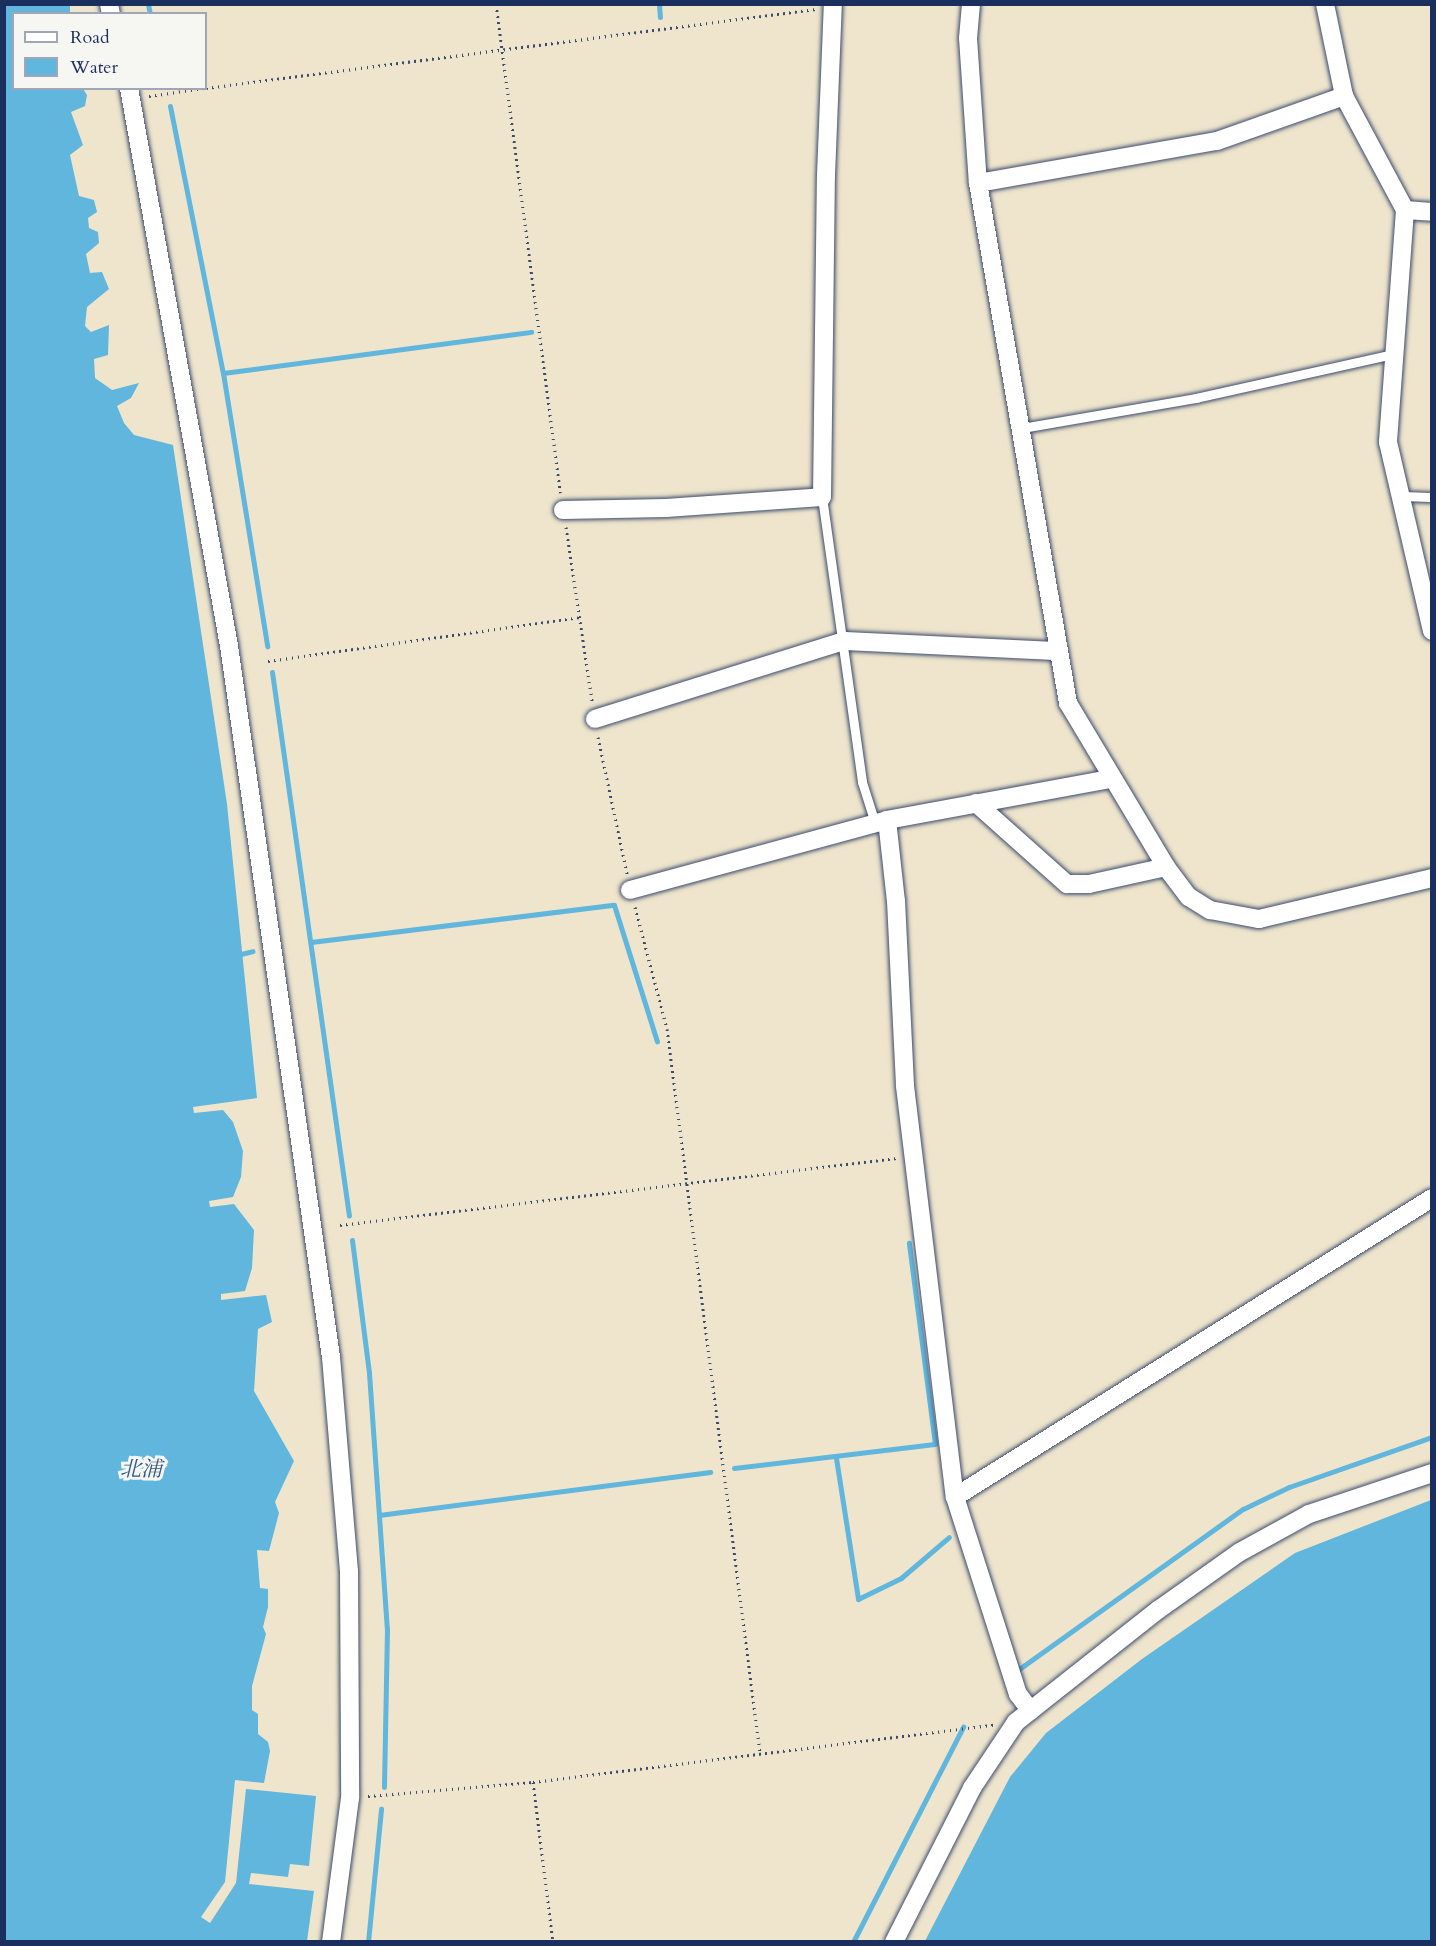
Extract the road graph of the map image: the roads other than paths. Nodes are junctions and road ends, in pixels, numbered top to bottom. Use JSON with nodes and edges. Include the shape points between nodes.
{"nodes":[{"id":1,"x":971,"y":4,"type":"edge"},
{"id":2,"x":1325,"y":4,"type":"edge"},
{"id":3,"x":833,"y":6,"type":"edge"},
{"id":4,"x":130,"y":93,"type":"edge"},
{"id":5,"x":1344,"y":96,"type":"junction"},
{"id":6,"x":978,"y":183,"type":"junction"},
{"id":7,"x":1405,"y":210,"type":"junction"},
{"id":8,"x":1431,"y":212,"type":"edge"},
{"id":9,"x":1397,"y":353,"type":"junction"},
{"id":10,"x":1022,"y":428,"type":"junction"},
{"id":11,"x":1401,"y":496,"type":"junction"},
{"id":12,"x":822,"y":497,"type":"junction"},
{"id":13,"x":1431,"y":497,"type":"edge"},
{"id":14,"x":563,"y":510,"type":"dead end"},
{"id":15,"x":1431,"y":631,"type":"edge"},
{"id":16,"x":844,"y":641,"type":"junction"},
{"id":17,"x":1057,"y":651,"type":"junction"},
{"id":18,"x":595,"y":719,"type":"dead end"},
{"id":19,"x":1111,"y":779,"type":"junction"},
{"id":20,"x":976,"y":803,"type":"junction"},
{"id":21,"x":881,"y":821,"type":"junction"},
{"id":22,"x":1166,"y":867,"type":"junction"},
{"id":23,"x":1431,"y":878,"type":"edge"},
{"id":24,"x":630,"y":890,"type":"dead end"},
{"id":25,"x":1431,"y":1198,"type":"edge"},
{"id":26,"x":1431,"y":1473,"type":"edge"},
{"id":27,"x":955,"y":1497,"type":"junction"},
{"id":28,"x":1031,"y":1711,"type":"junction"},
{"id":29,"x":331,"y":1941,"type":"edge"},
{"id":30,"x":894,"y":1941,"type":"edge"}],
"edges":[{"from":1,"to":6,"type":"street","via":[[968,38]]},
{"from":2,"to":5,"type":"street"},
{"from":3,"to":12,"type":"street","via":[[826,175]]},
{"from":4,"to":29,"type":"street","via":[[229,646],[331,1357],[349,1571],[350,1798]]},
{"from":5,"to":6,"type":"street","via":[[1217,141]]},
{"from":5,"to":7,"type":"street"},
{"from":6,"to":10,"type":"street"},
{"from":7,"to":8,"type":"street"},
{"from":7,"to":9,"type":"street"},
{"from":9,"to":10,"type":"lane","via":[[1196,398]]},
{"from":9,"to":11,"type":"street","via":[[1388,442]]},
{"from":10,"to":17,"type":"street"},
{"from":11,"to":13,"type":"lane"},
{"from":11,"to":15,"type":"street"},
{"from":12,"to":14,"type":"street","via":[[666,508]]},
{"from":12,"to":16,"type":"lane"},
{"from":16,"to":17,"type":"street"},
{"from":16,"to":18,"type":"street"},
{"from":16,"to":21,"type":"lane","via":[[862,782]]},
{"from":17,"to":19,"type":"street","via":[[1068,703]]},
{"from":19,"to":20,"type":"street"},
{"from":19,"to":22,"type":"street"},
{"from":20,"to":21,"type":"street"},
{"from":20,"to":22,"type":"street","via":[[1067,884],[1089,884]]},
{"from":21,"to":24,"type":"street"},
{"from":21,"to":27,"type":"street","via":[[914,1156]]},
{"from":22,"to":23,"type":"street","via":[[1189,897],[1210,909],[1259,919]]},
{"from":25,"to":27,"type":"street"},
{"from":26,"to":28,"type":"street","via":[[1309,1514],[1240,1552],[1158,1610]]},
{"from":27,"to":28,"type":"street","via":[[1018,1694]]},
{"from":28,"to":30,"type":"street","via":[[1016,1722],[972,1788]]}]}
